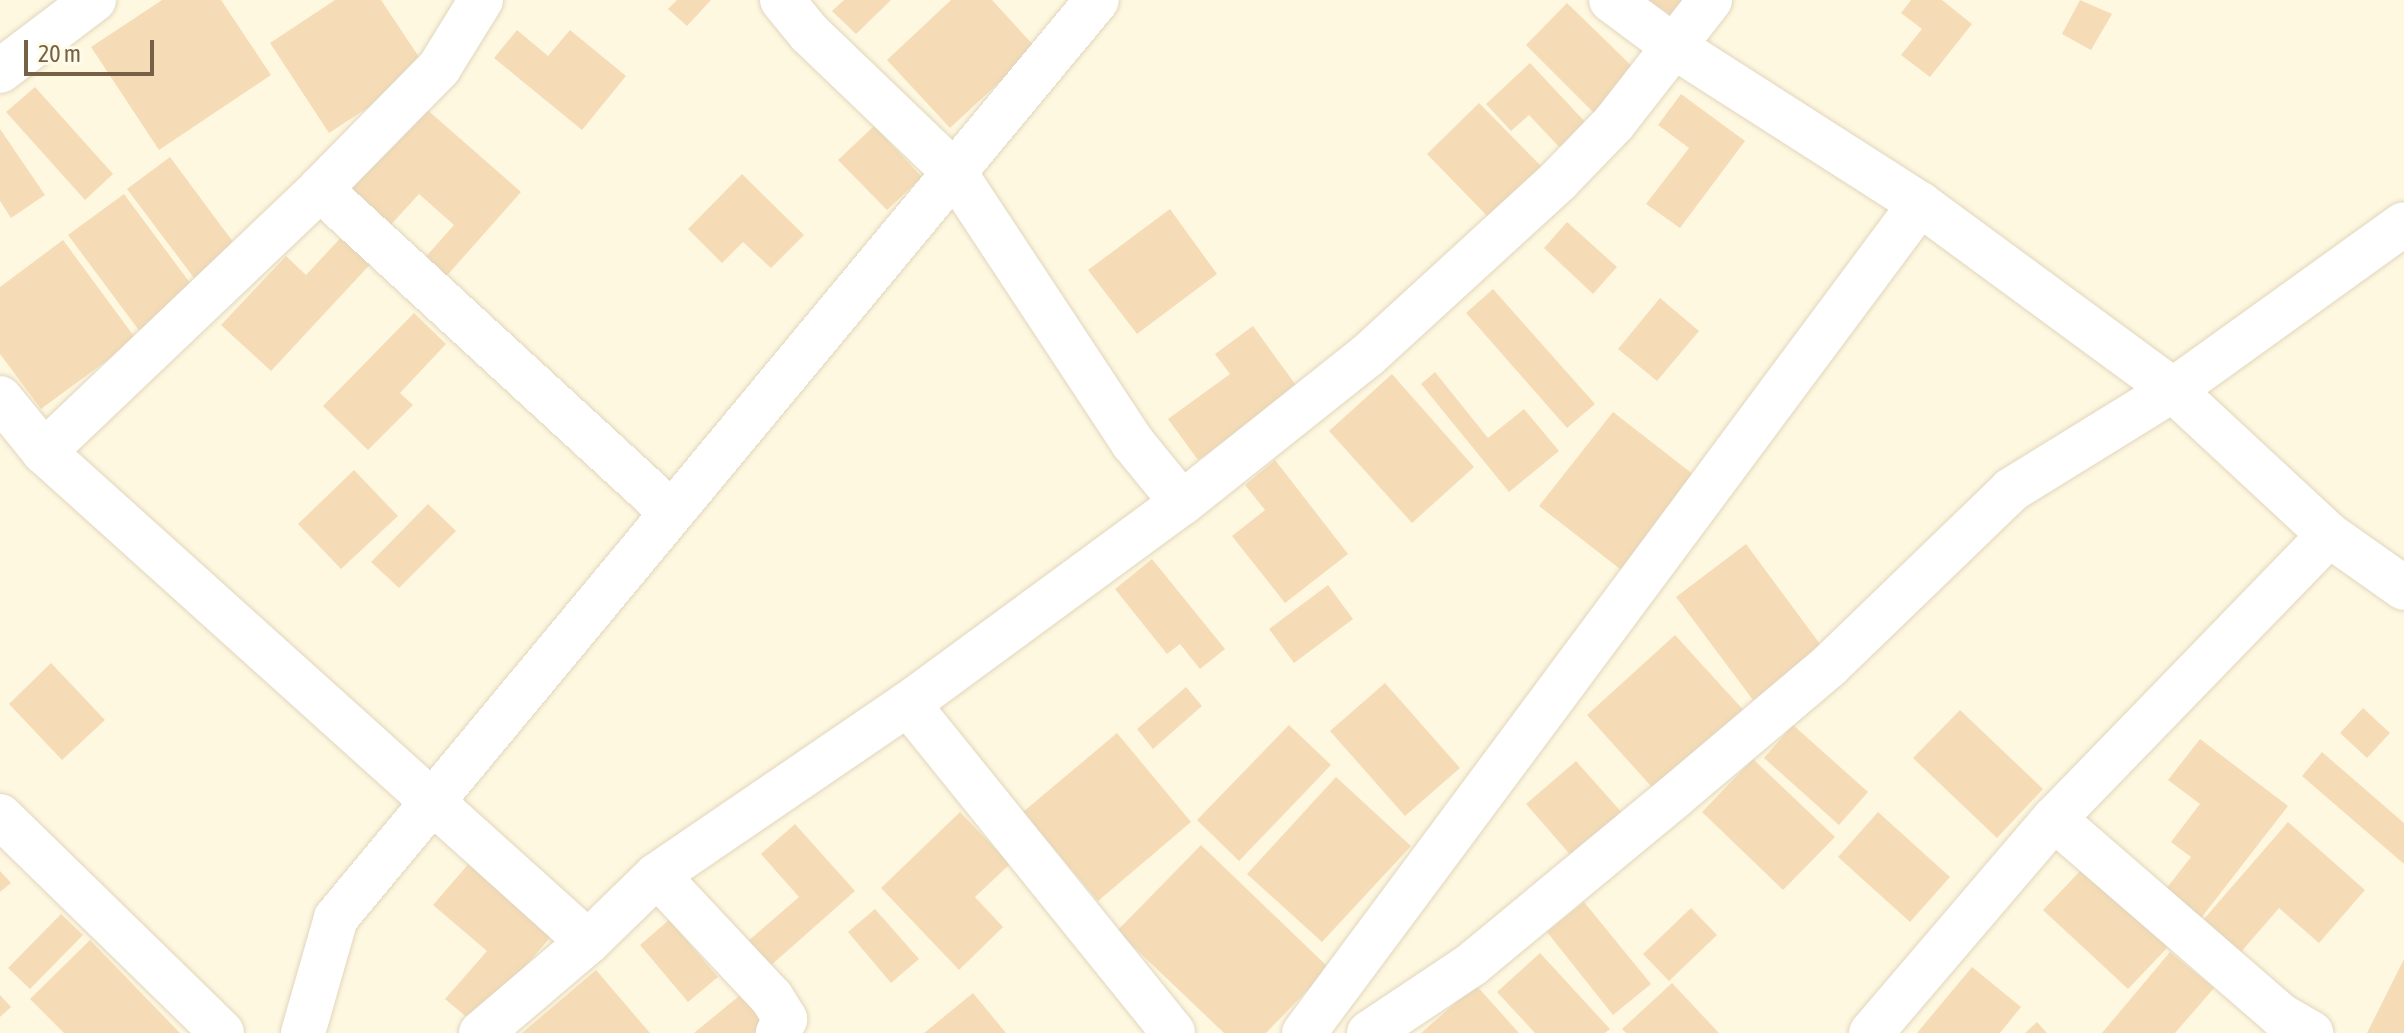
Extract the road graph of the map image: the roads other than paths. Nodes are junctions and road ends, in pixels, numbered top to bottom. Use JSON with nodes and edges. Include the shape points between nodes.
{"nodes":[{"id":1,"x":94,"y":0,"type":"edge"},
{"id":2,"x":481,"y":0,"type":"edge"},
{"id":3,"x":782,"y":0,"type":"edge"},
{"id":4,"x":1097,"y":0,"type":"edge"},
{"id":5,"x":1611,"y":0,"type":"edge"},
{"id":6,"x":1710,"y":0,"type":"edge"},
{"id":7,"x":1673,"y":46,"type":"junction"},
{"id":8,"x":0,"y":71,"type":"edge"},
{"id":9,"x":955,"y":173,"type":"junction"},
{"id":10,"x":320,"y":189,"type":"junction"},
{"id":11,"x":1920,"y":204,"type":"junction"},
{"id":12,"x":2404,"y":224,"type":"edge"},
{"id":13,"x":2173,"y":390,"type":"junction"},
{"id":14,"x":0,"y":398,"type":"edge"},
{"id":15,"x":44,"y":452,"type":"junction"},
{"id":16,"x":1182,"y":503,"type":"junction"},
{"id":17,"x":670,"y":511,"type":"junction"},
{"id":18,"x":2329,"y":535,"type":"junction"},
{"id":19,"x":2404,"y":588,"type":"edge"},
{"id":20,"x":908,"y":704,"type":"junction"},
{"id":21,"x":431,"y":804,"type":"junction"},
{"id":22,"x":0,"y":816,"type":"edge"},
{"id":23,"x":2054,"y":819,"type":"junction"},
{"id":24,"x":657,"y":875,"type":"junction"},
{"id":25,"x":588,"y":942,"type":"junction"},
{"id":26,"x":222,"y":1033,"type":"edge"},
{"id":27,"x":303,"y":1033,"type":"edge"},
{"id":28,"x":481,"y":1033,"type":"edge"},
{"id":29,"x":778,"y":1033,"type":"edge"},
{"id":30,"x":1173,"y":1033,"type":"edge"},
{"id":31,"x":1304,"y":1033,"type":"edge"},
{"id":32,"x":1369,"y":1033,"type":"edge"},
{"id":33,"x":1871,"y":1033,"type":"edge"},
{"id":34,"x":2311,"y":1033,"type":"edge"}],
"edges":[{"from":1,"to":8,"type":"street"},
{"from":2,"to":10,"type":"street","via":[[439,68]]},
{"from":3,"to":9,"type":"street","via":[[809,33]]},
{"from":4,"to":9,"type":"street"},
{"from":5,"to":7,"type":"street"},
{"from":6,"to":7,"type":"street"},
{"from":7,"to":11,"type":"street"},
{"from":7,"to":16,"type":"street","via":[[1614,123],[1558,181],[1367,356]]},
{"from":9,"to":16,"type":"street","via":[[1133,443]]},
{"from":9,"to":17,"type":"street"},
{"from":10,"to":15,"type":"street"},
{"from":10,"to":17,"type":"street"},
{"from":11,"to":13,"type":"street"},
{"from":11,"to":31,"type":"street"},
{"from":12,"to":13,"type":"street"},
{"from":13,"to":18,"type":"street"},
{"from":13,"to":32,"type":"street","via":[[2011,490],[1829,666],[1710,767],[1471,965]]},
{"from":14,"to":15,"type":"street"},
{"from":15,"to":21,"type":"street"},
{"from":16,"to":20,"type":"street"},
{"from":17,"to":21,"type":"street"},
{"from":18,"to":19,"type":"street"},
{"from":18,"to":23,"type":"street"},
{"from":20,"to":24,"type":"street"},
{"from":20,"to":30,"type":"street"},
{"from":21,"to":25,"type":"street"},
{"from":21,"to":27,"type":"street","via":[[336,918]]},
{"from":22,"to":26,"type":"street"},
{"from":23,"to":33,"type":"street"},
{"from":23,"to":34,"type":"street","via":[[2269,1007]]},
{"from":24,"to":25,"type":"street"},
{"from":24,"to":29,"type":"street","via":[[772,998],[785,1019]]},
{"from":25,"to":28,"type":"street"}]}
